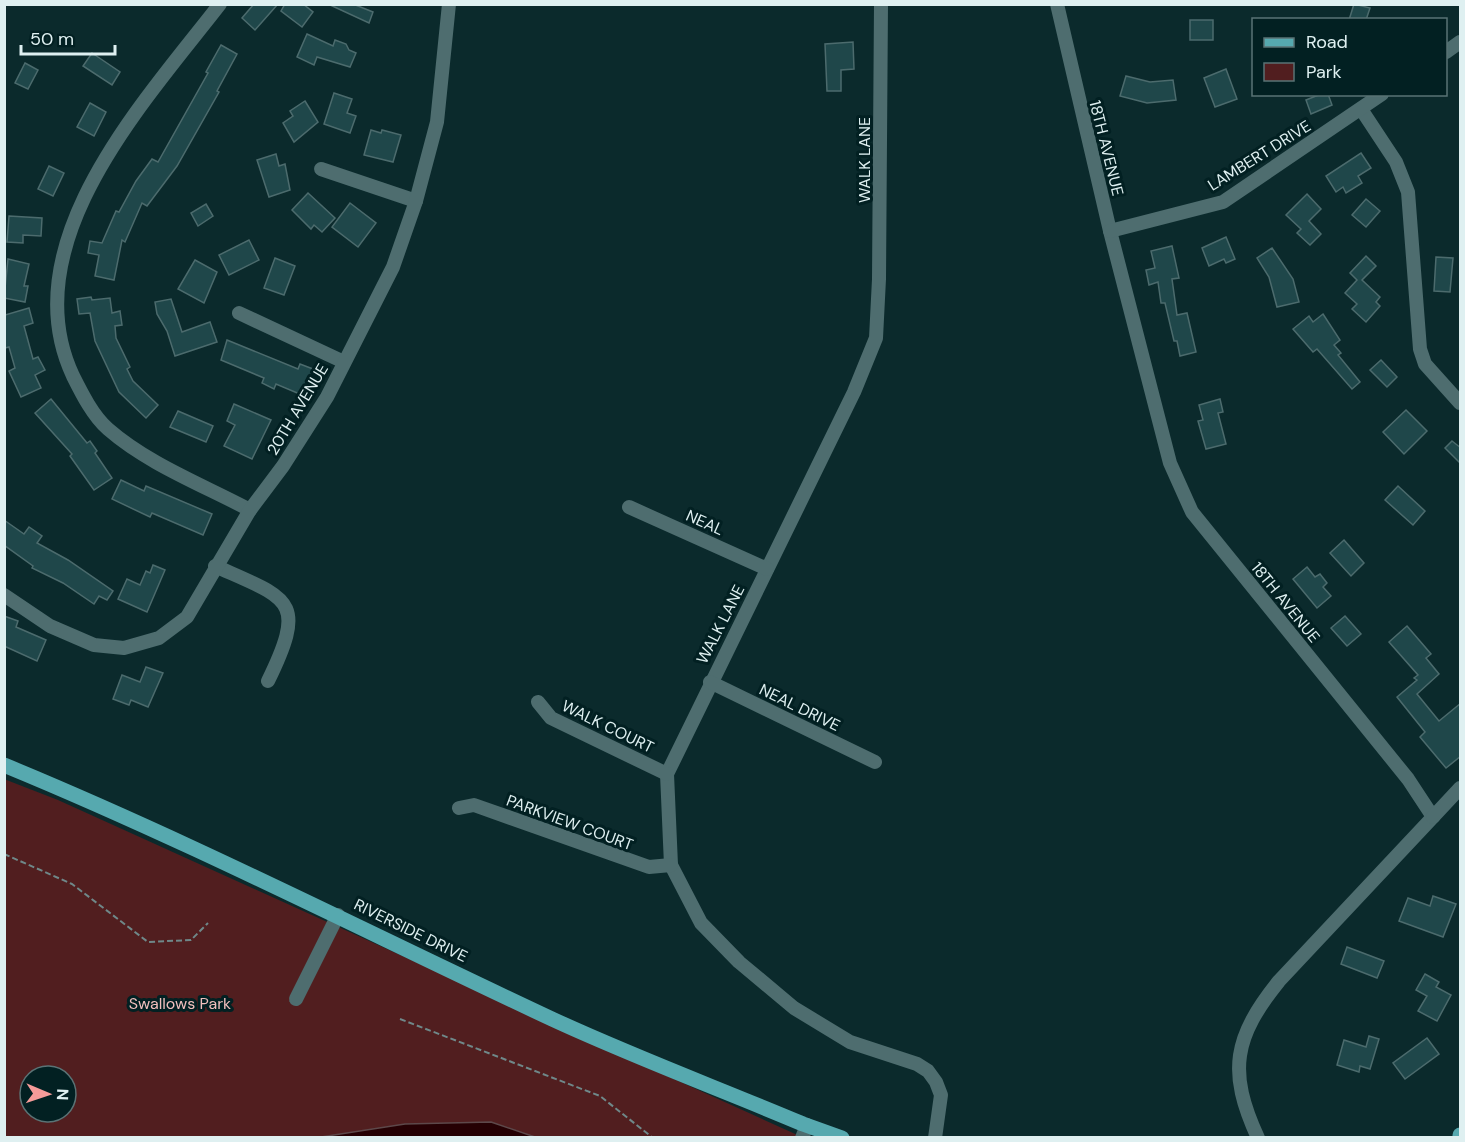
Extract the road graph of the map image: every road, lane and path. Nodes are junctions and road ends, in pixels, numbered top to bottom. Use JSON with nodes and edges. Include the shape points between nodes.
{"nodes":[{"id":1,"x":220,"y":4,"type":"edge"},
{"id":2,"x":448,"y":4,"type":"edge"},
{"id":3,"x":881,"y":4,"type":"edge"},
{"id":4,"x":1058,"y":4,"type":"edge"},
{"id":5,"x":1461,"y":42,"type":"edge"},
{"id":6,"x":1447,"y":51,"type":"edge"},
{"id":7,"x":1379,"y":96,"type":"edge"},
{"id":8,"x":1361,"y":109,"type":"junction"},
{"id":9,"x":321,"y":170,"type":"dead end"},
{"id":10,"x":416,"y":201,"type":"junction"},
{"id":11,"x":1110,"y":231,"type":"junction"},
{"id":12,"x":239,"y":313,"type":"dead end"},
{"id":13,"x":344,"y":362,"type":"junction"},
{"id":14,"x":1461,"y":403,"type":"edge"},
{"id":15,"x":628,"y":507,"type":"dead end"},
{"id":16,"x":250,"y":510,"type":"junction"},
{"id":17,"x":215,"y":566,"type":"junction"},
{"id":18,"x":767,"y":569,"type":"junction"},
{"id":19,"x":4,"y":595,"type":"edge"},
{"id":20,"x":268,"y":681,"type":"dead end"},
{"id":21,"x":710,"y":682,"type":"junction"},
{"id":22,"x":538,"y":702,"type":"dead end"},
{"id":23,"x":875,"y":762,"type":"dead end"},
{"id":24,"x":4,"y":765,"type":"edge"},
{"id":25,"x":667,"y":774,"type":"junction"},
{"id":26,"x":1461,"y":788,"type":"edge"},
{"id":27,"x":459,"y":808,"type":"dead end"},
{"id":28,"x":1433,"y":818,"type":"junction"},
{"id":29,"x":4,"y":854,"type":"edge"},
{"id":30,"x":671,"y":865,"type":"junction"},
{"id":31,"x":338,"y":915,"type":"junction"},
{"id":32,"x":208,"y":923,"type":"dead end"},
{"id":33,"x":296,"y":999,"type":"dead end"},
{"id":34,"x":400,"y":1019,"type":"dead end"},
{"id":35,"x":804,"y":1129,"type":"edge"},
{"id":36,"x":653,"y":1137,"type":"edge"},
{"id":37,"x":842,"y":1137,"type":"edge"},
{"id":38,"x":935,"y":1137,"type":"edge"},
{"id":39,"x":1258,"y":1137,"type":"edge"}],
"edges":[{"from":1,"to":16,"type":"street","via":[[128,124],[95,178],[68,236],[59,279],[58,322],[65,359],[82,394],[106,428],[142,453]]},
{"from":2,"to":10,"type":"street","name":"20TH AVENUE","via":[[437,122]]},
{"from":3,"to":18,"type":"street","name":"WALK LANE","via":[[876,338],[854,392]]},
{"from":4,"to":11,"type":"street","name":"18TH AVENUE"},
{"from":5,"to":6,"type":"street"},
{"from":7,"to":8,"type":"street","name":"LAMBERT DRIVE"},
{"from":8,"to":11,"type":"street","name":"LAMBERT DRIVE","via":[[1223,202]]},
{"from":8,"to":14,"type":"street","via":[[1396,162],[1408,192],[1425,363]]},
{"from":9,"to":10,"type":"street"},
{"from":10,"to":13,"type":"street","name":"20TH AVENUE","via":[[393,267]]},
{"from":11,"to":28,"type":"street","name":"18TH AVENUE","via":[[1170,463],[1191,512],[1408,779]]},
{"from":12,"to":13,"type":"street"},
{"from":13,"to":16,"type":"street","name":"20TH AVENUE","via":[[327,397]]},
{"from":15,"to":18,"type":"street","name":"NEAL"},
{"from":16,"to":17,"type":"street","name":"20TH AVENUE"},
{"from":17,"to":19,"type":"street","name":"20TH AVENUE","via":[[187,617],[159,638],[124,648],[94,645],[69,635]]},
{"from":17,"to":20,"type":"street","via":[[278,594],[289,615],[286,644]]},
{"from":18,"to":21,"type":"street","name":"WALK LANE"},
{"from":21,"to":23,"type":"street","name":"NEAL DRIVE"},
{"from":21,"to":25,"type":"street","name":"WALK LANE"},
{"from":22,"to":25,"type":"street","name":"WALK COURT","via":[[551,718]]},
{"from":24,"to":31,"type":"main road","name":"RIVERSIDE DRIVE","via":[[103,806]]},
{"from":25,"to":30,"type":"street","name":"WALK LANE"},
{"from":26,"to":28,"type":"street"},
{"from":27,"to":30,"type":"street","name":"PARKVIEW COURT","via":[[474,805],[649,867]]},
{"from":28,"to":39,"type":"street","via":[[1260,1004],[1239,1054],[1239,1083]]},
{"from":29,"to":32,"type":"path","via":[[72,884],[148,942],[190,940]]},
{"from":30,"to":38,"type":"street","name":"WALK LANE","via":[[701,923],[739,962],[794,1008],[850,1042],[928,1071],[941,1095]]},
{"from":31,"to":33,"type":"street"},
{"from":31,"to":35,"type":"main road","name":"RIVERSIDE DRIVE","via":[[553,1020]]},
{"from":34,"to":36,"type":"path","via":[[600,1096]]},
{"from":35,"to":37,"type":"main road","name":"RIVERSIDE DRIVE"}]}
